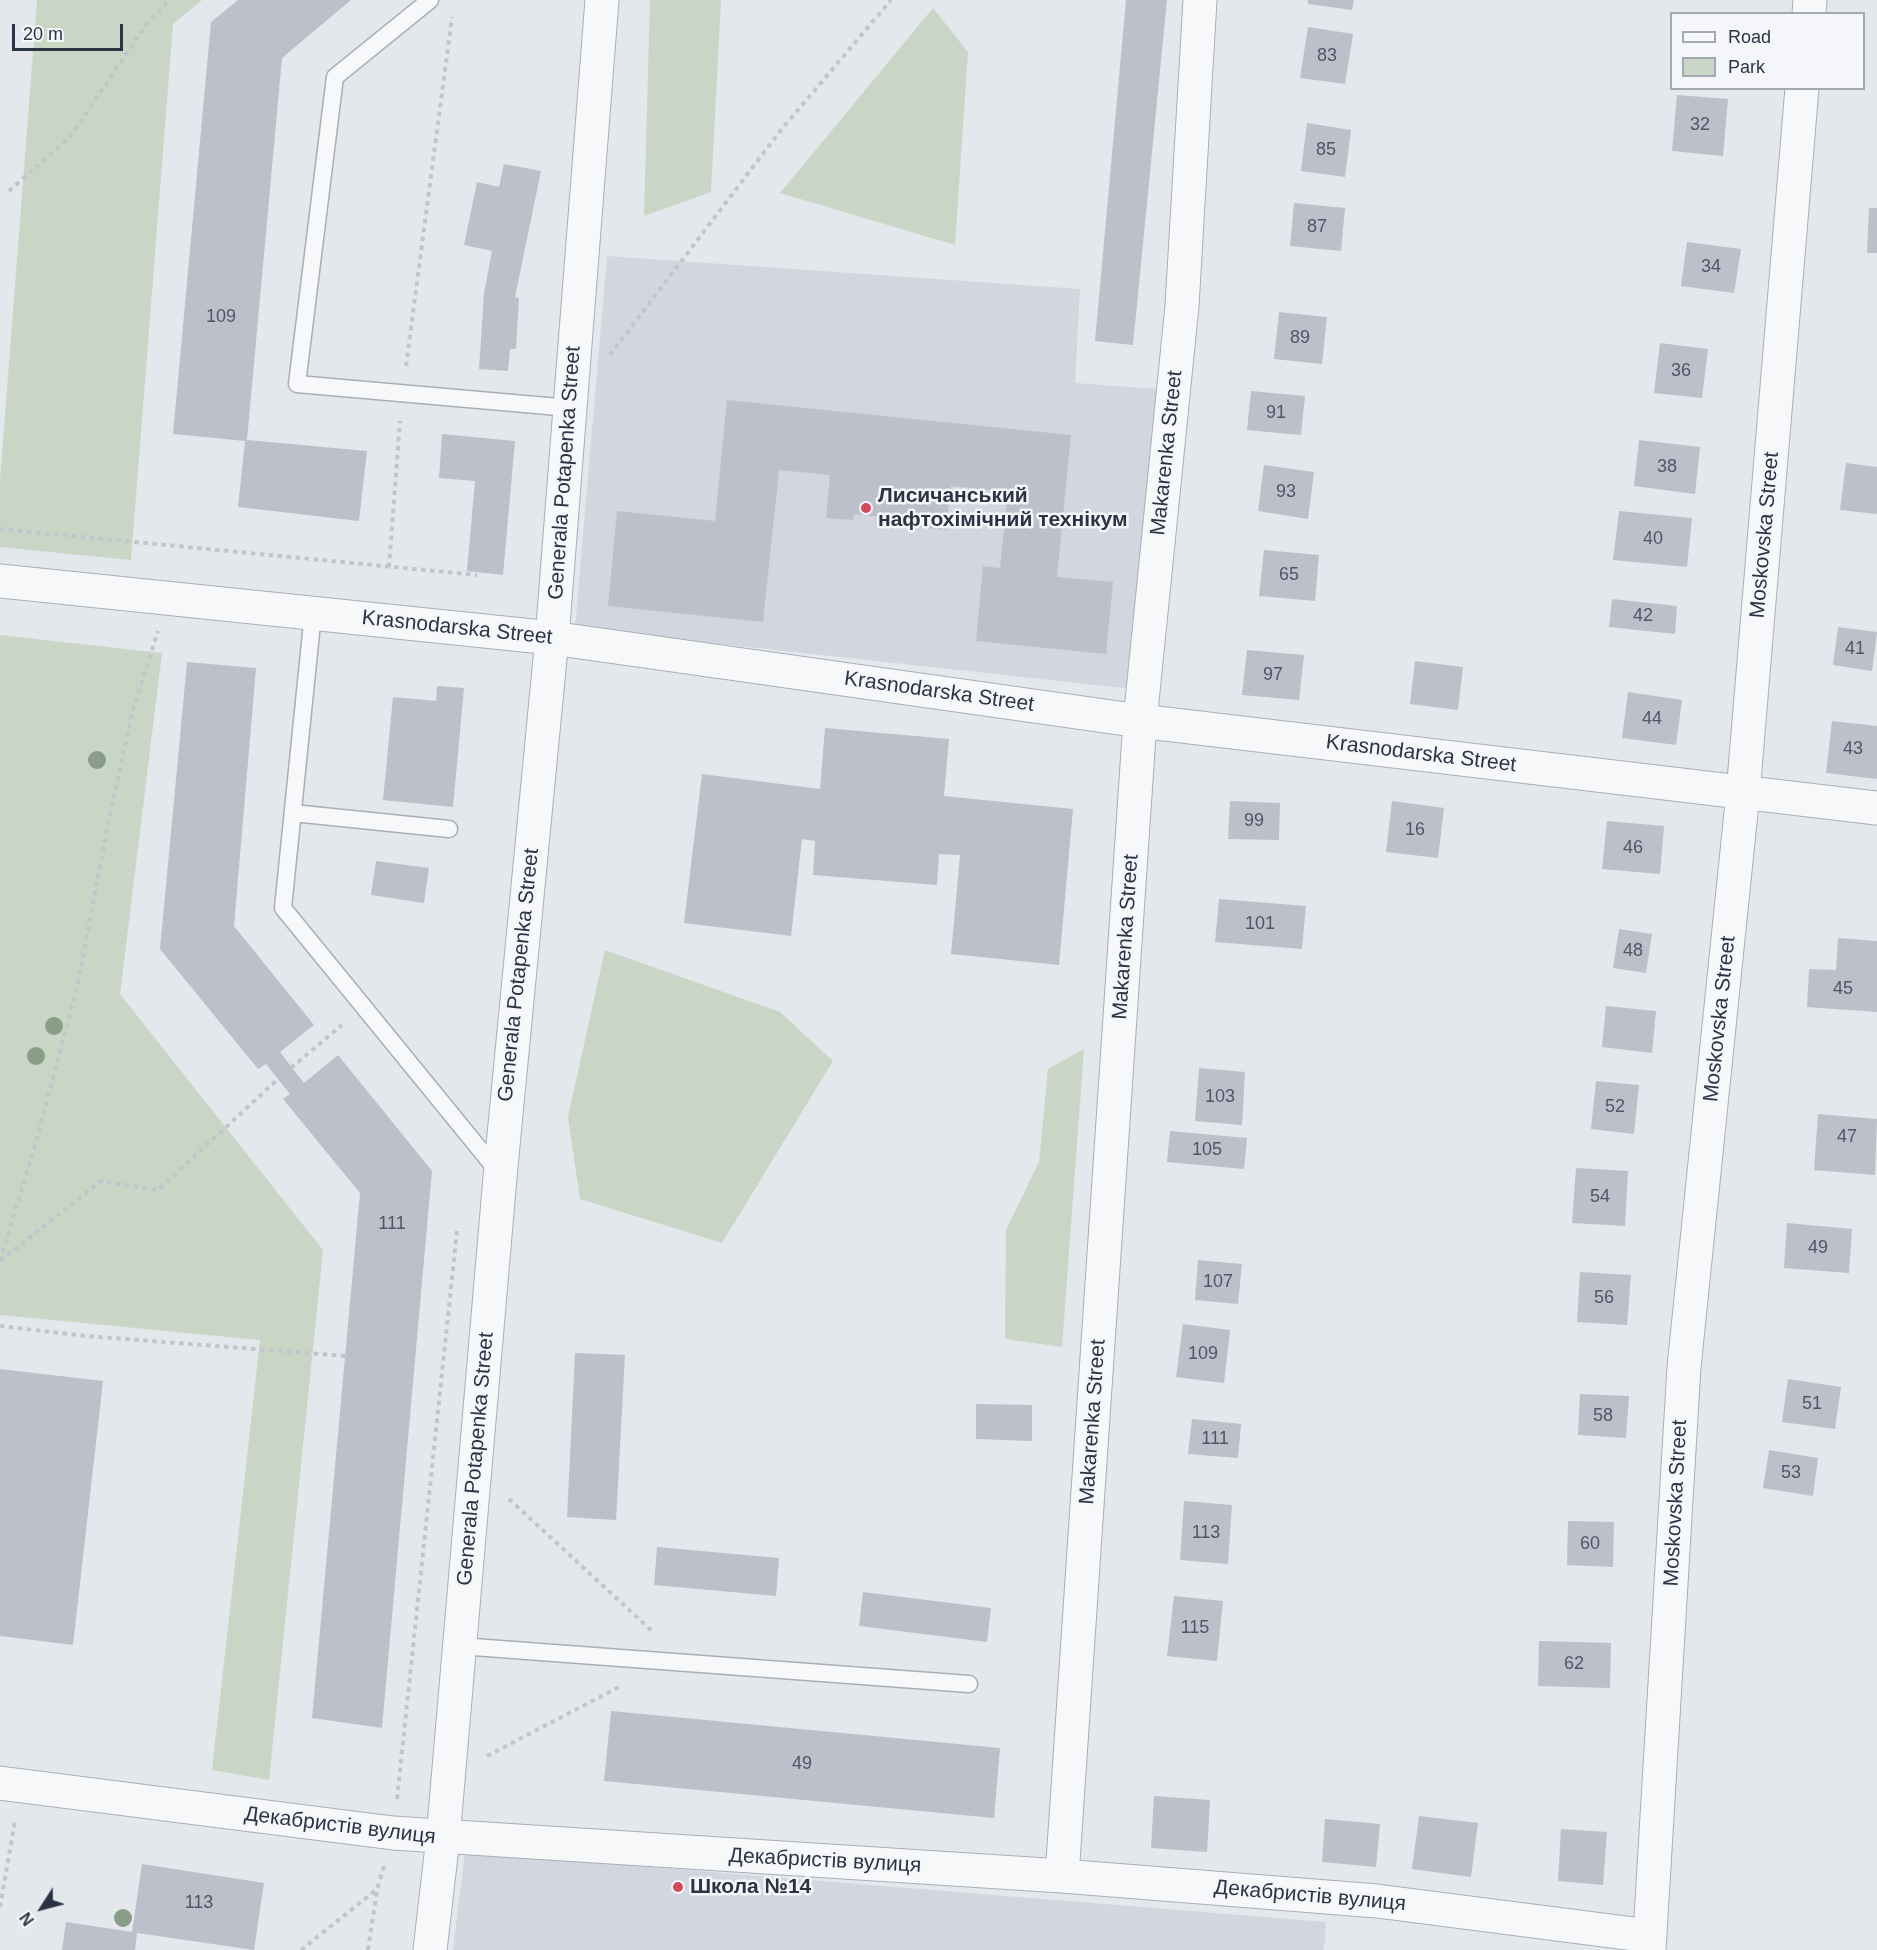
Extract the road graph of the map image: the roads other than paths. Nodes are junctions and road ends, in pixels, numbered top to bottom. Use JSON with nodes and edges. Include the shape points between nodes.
{"nodes":[{"id":1,"x":430,"y":0,"type":"edge"},
{"id":2,"x":602,"y":0,"type":"edge"},
{"id":3,"x":1200,"y":0,"type":"edge"},
{"id":4,"x":1802,"y":90,"type":"edge"},
{"id":5,"x":570,"y":408,"type":"junction"},
{"id":6,"x":0,"y":581,"type":"edge"},
{"id":7,"x":313,"y":613,"type":"junction"},
{"id":8,"x":552,"y":638,"type":"junction"},
{"id":9,"x":1140,"y":721,"type":"junction"},
{"id":10,"x":1743,"y":793,"type":"junction"},
{"id":11,"x":1877,"y":808,"type":"edge"},
{"id":12,"x":293,"y":813,"type":"junction"},
{"id":13,"x":449,"y":829,"type":"dead end"},
{"id":14,"x":500,"y":1175,"type":"junction"},
{"id":15,"x":460,"y":1646,"type":"junction"},
{"id":16,"x":969,"y":1684,"type":"dead end"},
{"id":17,"x":0,"y":1783,"type":"edge"},
{"id":18,"x":443,"y":1838,"type":"junction"},
{"id":19,"x":1062,"y":1876,"type":"junction"},
{"id":20,"x":1650,"y":1943,"type":"edge"},
{"id":21,"x":430,"y":1950,"type":"edge"}],
"edges":[{"from":1,"to":5,"type":"lane","via":[[335,77],[297,384]]},
{"from":2,"to":5,"type":"street","name":"Generala Potapenka Street"},
{"from":3,"to":9,"type":"street","name":"Makarenka Street","via":[[1182,306]]},
{"from":4,"to":10,"type":"street","name":"Moskovska Street"},
{"from":5,"to":8,"type":"street","name":"Generala Potapenka Street"},
{"from":6,"to":7,"type":"street","name":"Krasnodarska Street"},
{"from":7,"to":8,"type":"street","name":"Krasnodarska Street"},
{"from":7,"to":12,"type":"lane"},
{"from":8,"to":9,"type":"street","name":"Krasnodarska Street"},
{"from":8,"to":14,"type":"street","name":"Generala Potapenka Street"},
{"from":9,"to":10,"type":"street","name":"Krasnodarska Street"},
{"from":9,"to":19,"type":"street","name":"Makarenka Street"},
{"from":10,"to":11,"type":"street","name":"Krasnodarska Street"},
{"from":10,"to":20,"type":"street","name":"Moskovska Street","via":[[1684,1366]]},
{"from":12,"to":13,"type":"lane"},
{"from":12,"to":14,"type":"lane","via":[[283,908]]},
{"from":14,"to":15,"type":"street","name":"Generala Potapenka Street"},
{"from":15,"to":16,"type":"lane"},
{"from":15,"to":18,"type":"street","name":"Generala Potapenka Street"},
{"from":17,"to":18,"type":"street","name":"Декабристів вулиця"},
{"from":18,"to":19,"type":"street","name":"Декабристів вулиця"},
{"from":18,"to":21,"type":"street","name":"Generala Potapenka Street"},
{"from":19,"to":20,"type":"street","name":"Декабристів вулиця","via":[[1377,1901]]}]}
